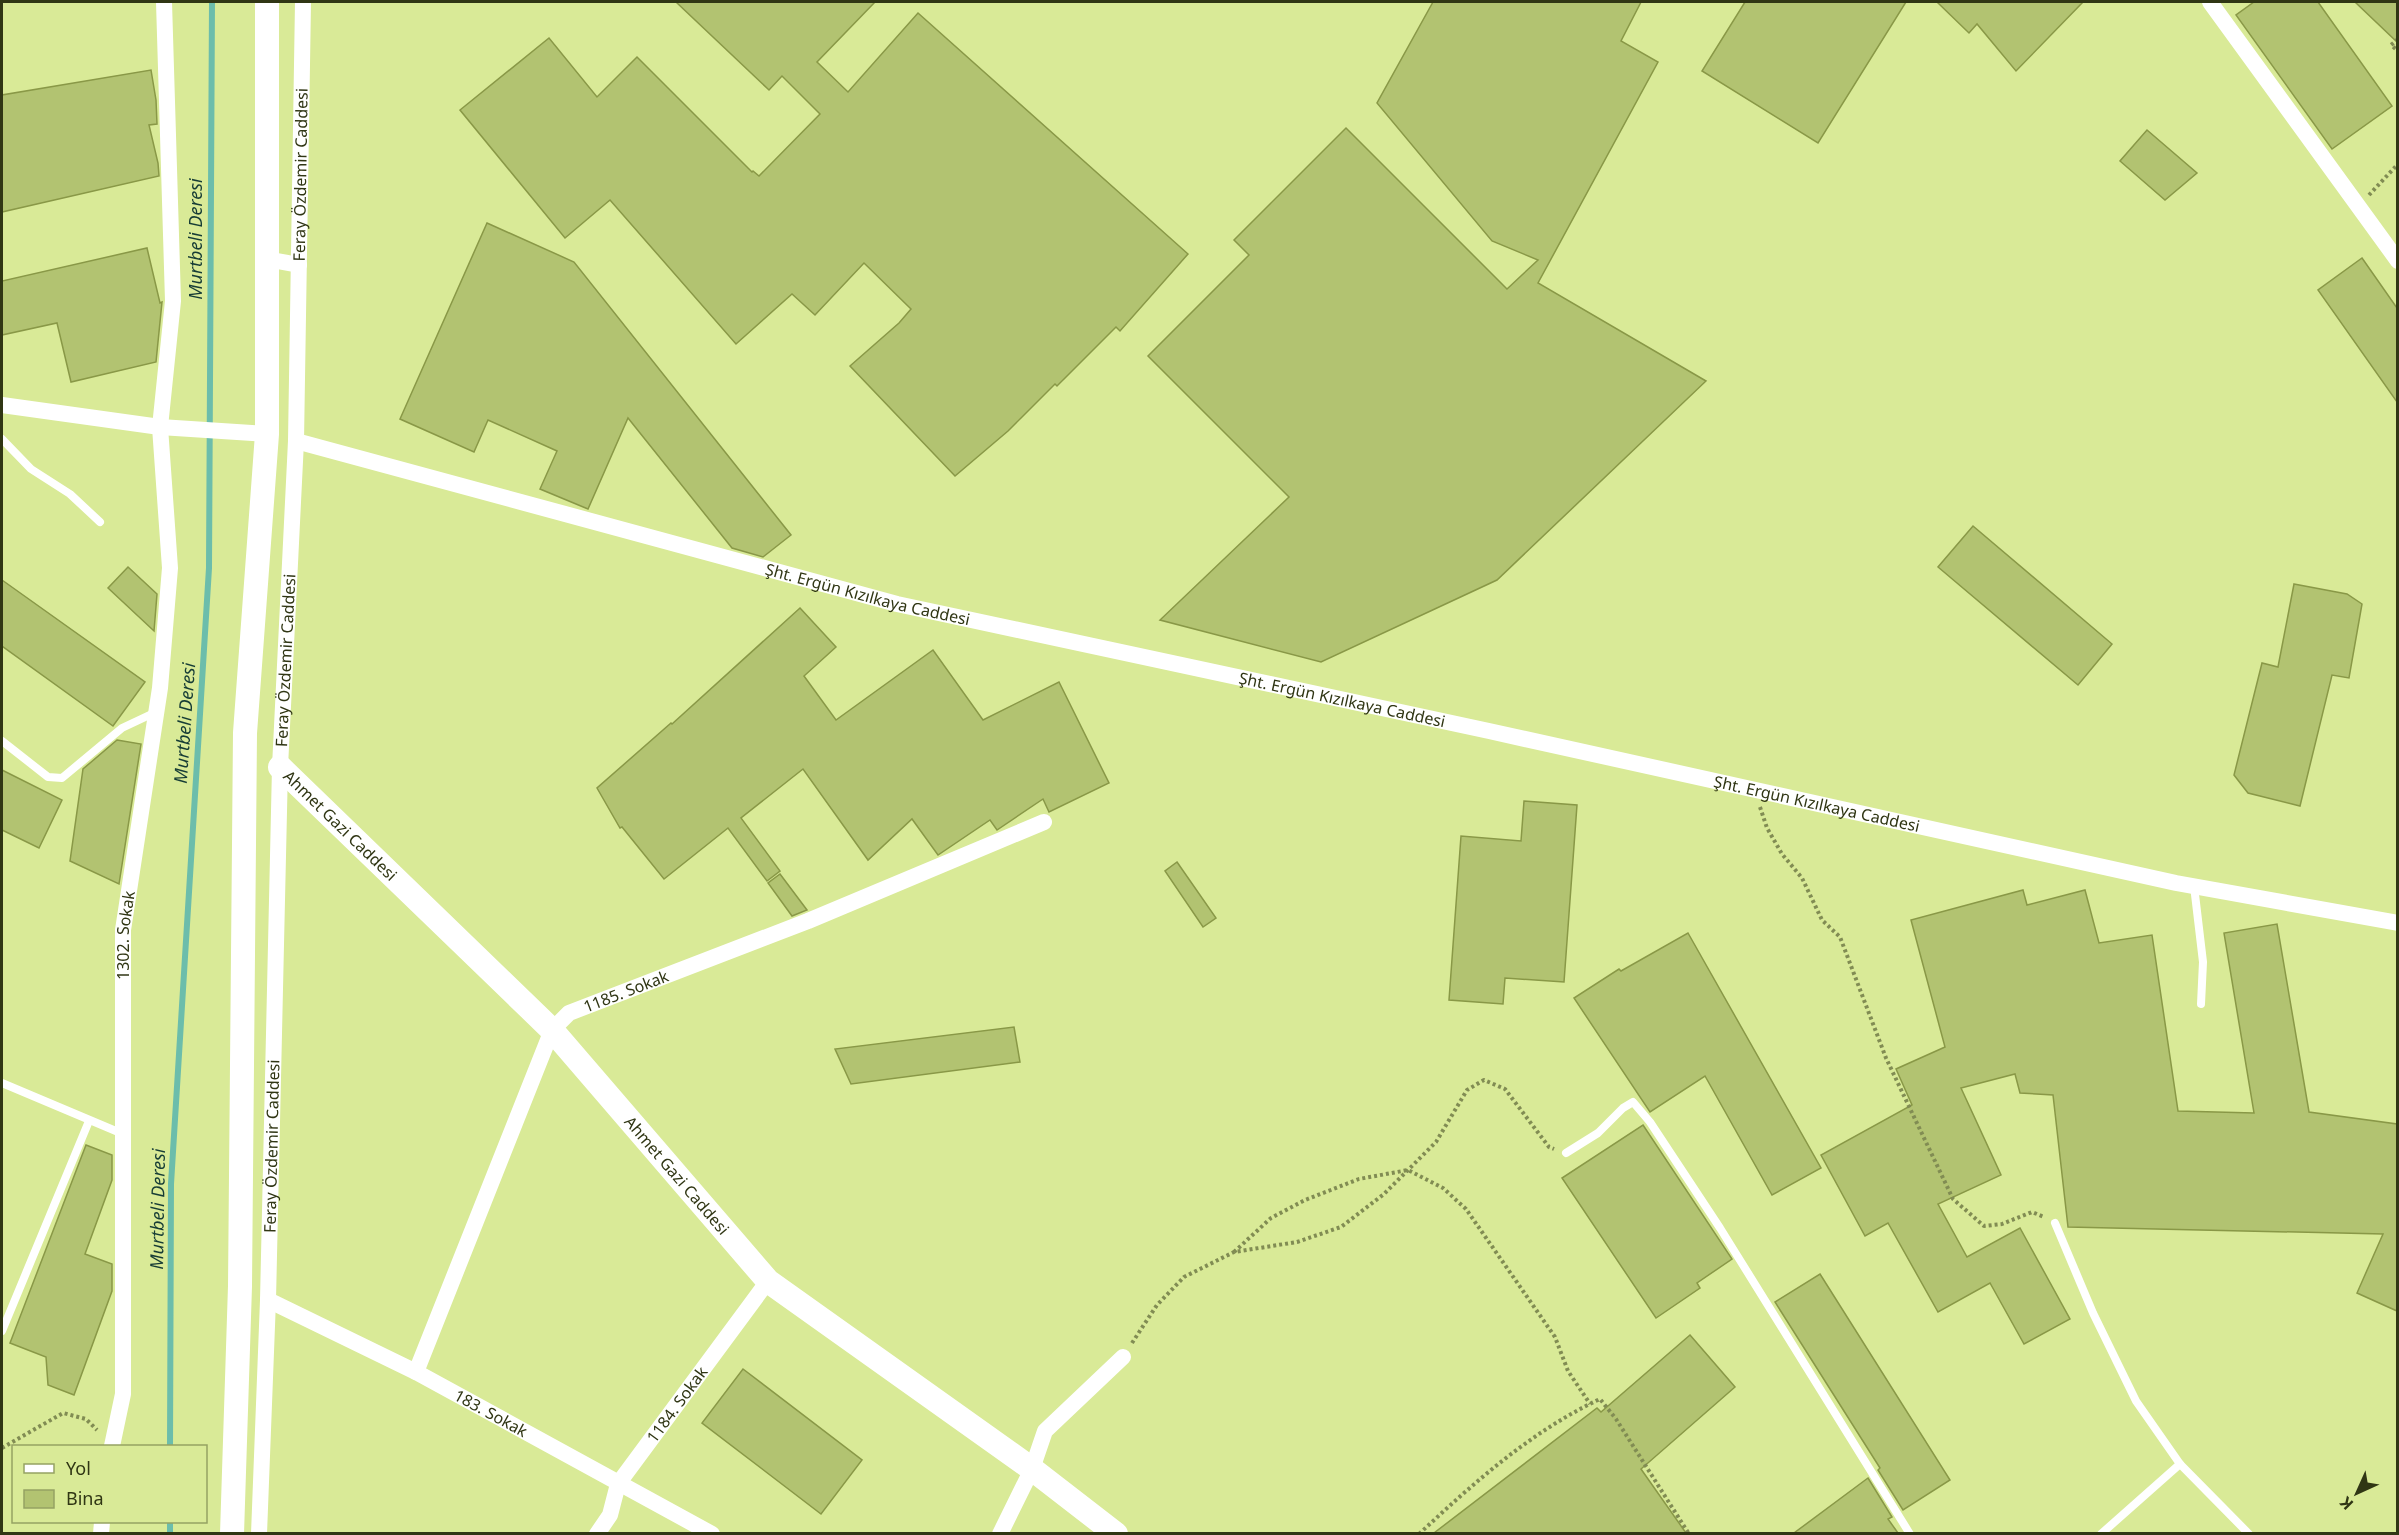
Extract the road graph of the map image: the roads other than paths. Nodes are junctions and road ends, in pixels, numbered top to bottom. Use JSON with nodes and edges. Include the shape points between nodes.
{"nodes":[{"id":1,"x":164,"y":2,"type":"edge"},
{"id":2,"x":267,"y":2,"type":"edge"},
{"id":3,"x":303,"y":2,"type":"edge"},
{"id":4,"x":2210,"y":2,"type":"edge"},
{"id":5,"x":266,"y":260,"type":"junction"},
{"id":6,"x":2397,"y":261,"type":"edge"},
{"id":7,"x":299,"y":265,"type":"junction"},
{"id":8,"x":2,"y":405,"type":"edge"},
{"id":9,"x":160,"y":427,"type":"junction"},
{"id":10,"x":267,"y":434,"type":"junction"},
{"id":11,"x":2,"y":439,"type":"edge"},
{"id":12,"x":296,"y":441,"type":"junction"},
{"id":13,"x":100,"y":522,"type":"dead end"},
{"id":14,"x":156,"y":711,"type":"junction"},
{"id":15,"x":2,"y":741,"type":"edge"},
{"id":16,"x":280,"y":767,"type":"junction"},
{"id":17,"x":1044,"y":822,"type":"dead end"},
{"id":18,"x":2194,"y":886,"type":"junction"},
{"id":19,"x":2397,"y":923,"type":"edge"},
{"id":20,"x":2201,"y":1004,"type":"dead end"},
{"id":21,"x":552,"y":1030,"type":"junction"},
{"id":22,"x":2,"y":1083,"type":"edge"},
{"id":23,"x":89,"y":1121,"type":"junction"},
{"id":24,"x":123,"y":1134,"type":"junction"},
{"id":25,"x":1566,"y":1153,"type":"road end"},
{"id":26,"x":2055,"y":1223,"type":"road end"},
{"id":27,"x":768,"y":1281,"type":"junction"},
{"id":28,"x":268,"y":1300,"type":"junction"},
{"id":29,"x":2,"y":1331,"type":"edge"},
{"id":30,"x":1123,"y":1357,"type":"road end"},
{"id":31,"x":416,"y":1372,"type":"junction"},
{"id":32,"x":112,"y":1445,"type":"edge"},
{"id":33,"x":2180,"y":1464,"type":"junction"},
{"id":34,"x":1032,"y":1469,"type":"junction"},
{"id":35,"x":618,"y":1484,"type":"junction"},
{"id":36,"x":232,"y":1533,"type":"edge"},
{"id":37,"x":259,"y":1533,"type":"edge"},
{"id":38,"x":597,"y":1533,"type":"edge"},
{"id":39,"x":712,"y":1533,"type":"edge"},
{"id":40,"x":1000,"y":1533,"type":"edge"},
{"id":41,"x":1116,"y":1533,"type":"edge"},
{"id":42,"x":1910,"y":1533,"type":"edge"},
{"id":43,"x":2101,"y":1533,"type":"edge"},
{"id":44,"x":2249,"y":1533,"type":"edge"}],
"edges":[{"from":1,"to":9,"type":"street","name":"1302. Sokak","via":[[173,301]]},
{"from":2,"to":5,"type":"street"},
{"from":3,"to":7,"type":"street","name":"Feray Özdemir Caddesi"},
{"from":4,"to":6,"type":"street"},
{"from":5,"to":7,"type":"street"},
{"from":5,"to":10,"type":"street"},
{"from":7,"to":12,"type":"street","name":"Feray Özdemir Caddesi"},
{"from":8,"to":9,"type":"street"},
{"from":9,"to":10,"type":"street"},
{"from":9,"to":14,"type":"street","name":"1302. Sokak","via":[[170,568]]},
{"from":10,"to":36,"type":"street","via":[[245,733],[240,1286]]},
{"from":11,"to":13,"type":"lane","via":[[30,469],[70,494]]},
{"from":12,"to":16,"type":"street","name":"Feray Özdemir Caddesi"},
{"from":12,"to":18,"type":"street","name":"Şht. Ergün Kızılkaya Caddesi","via":[[897,604]]},
{"from":14,"to":15,"type":"lane","via":[[122,728],[62,778],[48,777]]},
{"from":14,"to":24,"type":"street","name":"1302. Sokak","via":[[123,930]]},
{"from":16,"to":21,"type":"street","name":"Ahmet Gazi Caddesi"},
{"from":16,"to":28,"type":"street","name":"Feray Özdemir Caddesi"},
{"from":17,"to":21,"type":"street","name":"1185. Sokak","via":[[808,921],[569,1013]]},
{"from":18,"to":19,"type":"street","name":"Şht. Ergün Kızılkaya Caddesi"},
{"from":18,"to":20,"type":"lane","via":[[2203,962]]},
{"from":21,"to":27,"type":"street","name":"Ahmet Gazi Caddesi"},
{"from":21,"to":31,"type":"street","name":"1185. Sokak"},
{"from":22,"to":23,"type":"lane"},
{"from":23,"to":24,"type":"lane"},
{"from":23,"to":29,"type":"lane"},
{"from":24,"to":32,"type":"street","name":"1302. Sokak","via":[[123,1394]]},
{"from":25,"to":42,"type":"lane","via":[[1598,1133],[1634,1102],[1720,1228]]},
{"from":26,"to":33,"type":"lane","via":[[2136,1401]]},
{"from":27,"to":34,"type":"street","name":"Ahmet Gazi Caddesi"},
{"from":27,"to":35,"type":"street","name":"1184. Sokak"},
{"from":28,"to":31,"type":"street","name":"183. Sokak"},
{"from":28,"to":37,"type":"street","name":"Feray Özdemir Caddesi"},
{"from":30,"to":34,"type":"street","via":[[1045,1431]]},
{"from":31,"to":35,"type":"street","name":"183. Sokak"},
{"from":33,"to":43,"type":"lane"},
{"from":33,"to":44,"type":"lane"},
{"from":34,"to":40,"type":"street"},
{"from":34,"to":41,"type":"street","name":"Ahmet Gazi Caddesi"},
{"from":35,"to":38,"type":"street","name":"1184. Sokak","via":[[610,1515]]},
{"from":35,"to":39,"type":"street","name":"183. Sokak"}]}
